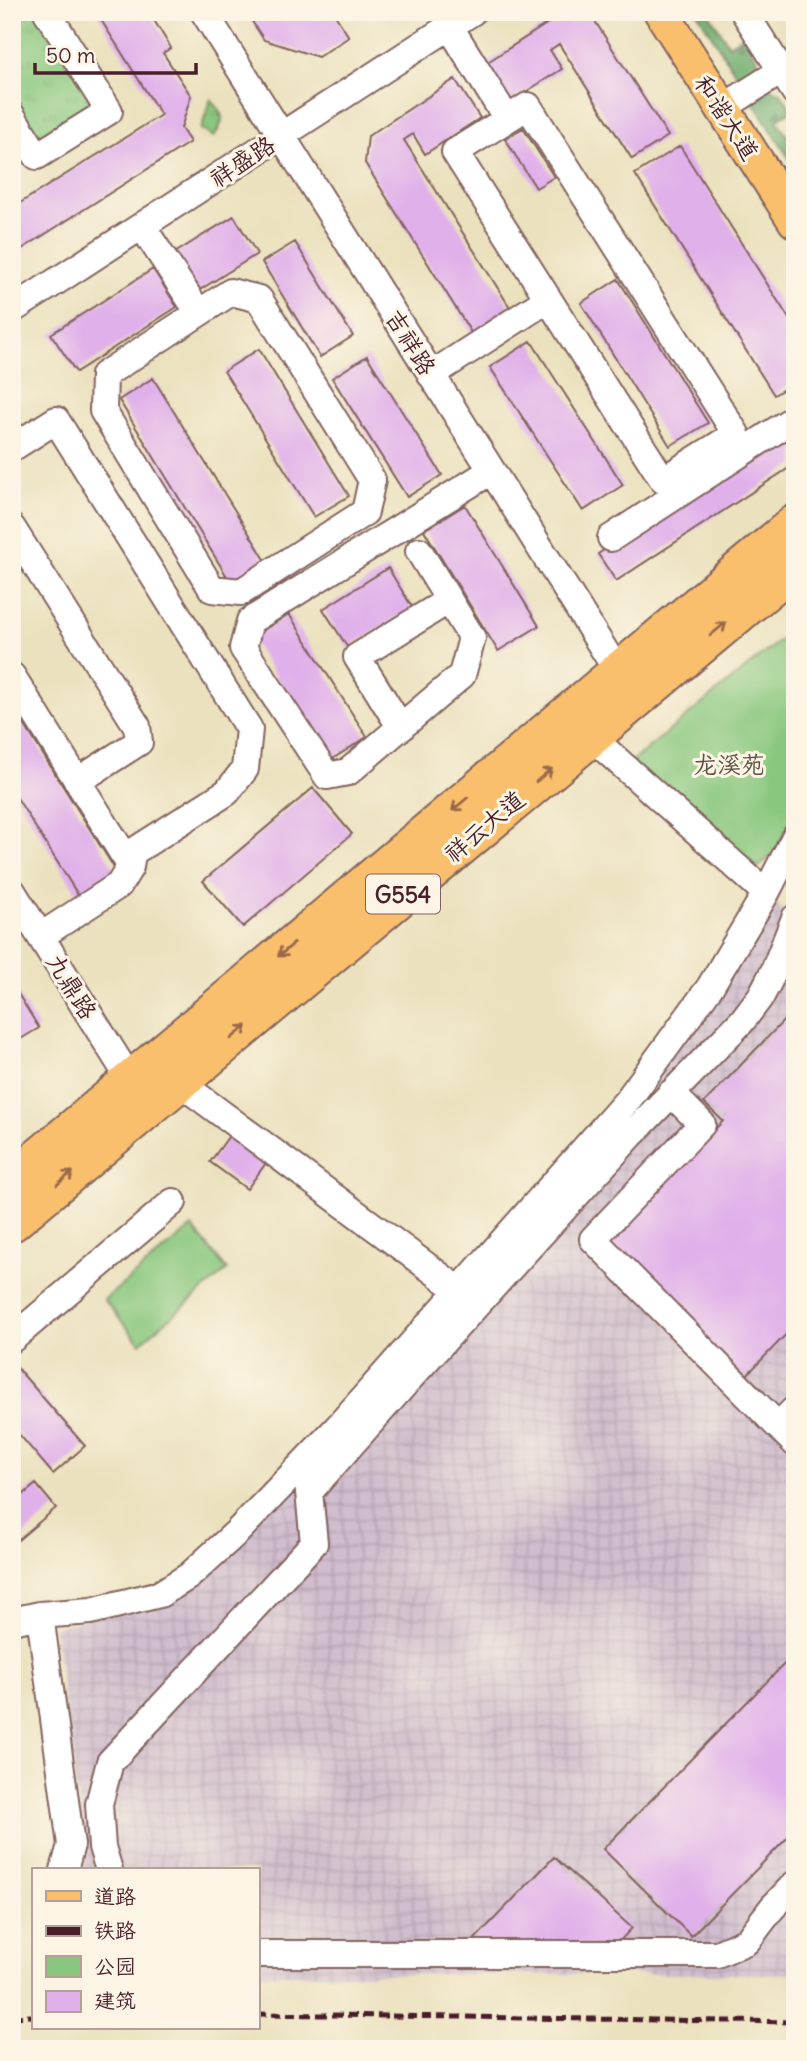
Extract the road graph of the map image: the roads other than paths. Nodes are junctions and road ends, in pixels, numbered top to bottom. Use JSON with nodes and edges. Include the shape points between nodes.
{"nodes":[{"id":1,"x":47,"y":12,"type":"edge"},
{"id":2,"x":204,"y":12,"type":"edge"},
{"id":3,"x":472,"y":12,"type":"edge"},
{"id":4,"x":661,"y":12,"type":"edge"},
{"id":5,"x":744,"y":12,"type":"edge"},
{"id":6,"x":442,"y":32,"type":"junction"},
{"id":7,"x":788,"y":82,"type":"edge"},
{"id":8,"x":722,"y":109,"type":"junction"},
{"id":9,"x":12,"y":117,"type":"edge"},
{"id":10,"x":500,"y":124,"type":"junction"},
{"id":11,"x":281,"y":136,"type":"junction"},
{"id":12,"x":795,"y":221,"type":"edge"},
{"id":13,"x":142,"y":226,"type":"junction"},
{"id":14,"x":548,"y":299,"type":"junction"},
{"id":15,"x":12,"y":310,"type":"edge"},
{"id":16,"x":199,"y":313,"type":"junction"},
{"id":17,"x":431,"y":375,"type":"junction"},
{"id":18,"x":795,"y":418,"type":"edge"},
{"id":19,"x":12,"y":448,"type":"edge"},
{"id":20,"x":491,"y":471,"type":"junction"},
{"id":21,"x":795,"y":524,"type":"edge"},
{"id":22,"x":12,"y":528,"type":"edge"},
{"id":23,"x":611,"y":538,"type":"dead end"},
{"id":24,"x":419,"y":551,"type":"dead end"},
{"id":25,"x":795,"y":566,"type":"edge"},
{"id":26,"x":449,"y":600,"type":"junction"},
{"id":27,"x":12,"y":676,"type":"edge"},
{"id":28,"x":627,"y":685,"type":"junction"},
{"id":29,"x":401,"y":728,"type":"junction"},
{"id":30,"x":590,"y":736,"type":"junction"},
{"id":31,"x":78,"y":781,"type":"junction"},
{"id":32,"x":795,"y":837,"type":"edge"},
{"id":33,"x":132,"y":853,"type":"junction"},
{"id":34,"x":12,"y":891,"type":"edge"},
{"id":35,"x":766,"y":893,"type":"junction"},
{"id":36,"x":793,"y":933,"type":"edge"},
{"id":37,"x":41,"y":936,"type":"junction"},
{"id":38,"x":179,"y":1082,"type":"junction"},
{"id":39,"x":140,"y":1094,"type":"junction"},
{"id":40,"x":671,"y":1094,"type":"junction"},
{"id":41,"x":12,"y":1181,"type":"edge"},
{"id":42,"x":173,"y":1202,"type":"dead end"},
{"id":43,"x":12,"y":1222,"type":"edge"},
{"id":44,"x":459,"y":1290,"type":"junction"},
{"id":45,"x":12,"y":1339,"type":"edge"},
{"id":46,"x":789,"y":1426,"type":"edge"},
{"id":47,"x":40,"y":1615,"type":"junction"},
{"id":48,"x":12,"y":1620,"type":"edge"},
{"id":49,"x":65,"y":1868,"type":"edge"},
{"id":50,"x":108,"y":1868,"type":"edge"},
{"id":51,"x":795,"y":1884,"type":"edge"},
{"id":52,"x":259,"y":1954,"type":"edge"}],
"edges":[{"from":1,"to":9,"type":"street","via":[[108,111],[37,156]]},
{"from":2,"to":11,"type":"street","name":"吉祥路"},
{"from":3,"to":6,"type":"street","name":"祥盛路"},
{"from":4,"to":8,"type":"main road","name":"和谐大道"},
{"from":5,"to":7,"type":"street"},
{"from":6,"to":10,"type":"street"},
{"from":6,"to":11,"type":"street","name":"祥盛路"},
{"from":7,"to":8,"type":"street"},
{"from":8,"to":12,"type":"main road","name":"和谐大道"},
{"from":10,"to":14,"type":"street","via":[[455,152]]},
{"from":10,"to":14,"type":"street","via":[[528,106],[736,434],[663,480]]},
{"from":11,"to":13,"type":"street","name":"祥盛路"},
{"from":11,"to":17,"type":"street","name":"吉祥路"},
{"from":13,"to":15,"type":"street","name":"祥盛路"},
{"from":13,"to":16,"type":"street"},
{"from":14,"to":17,"type":"street"},
{"from":16,"to":16,"type":"street","via":[[104,374],[103,411],[212,589],[241,592],[365,512],[372,480],[259,299],[231,292]]},
{"from":17,"to":20,"type":"street","name":"吉祥路"},
{"from":18,"to":23,"type":"street"},
{"from":19,"to":33,"type":"street","via":[[56,421],[249,729],[245,769],[228,792]]},
{"from":20,"to":28,"type":"street","name":"吉祥路"},
{"from":20,"to":29,"type":"street","via":[[250,621],[243,648],[327,776],[348,772]]},
{"from":21,"to":28,"type":"highway","name":"祥云大道","number":"G554"},
{"from":22,"to":31,"type":"street","via":[[137,726],[139,742]]},
{"from":24,"to":26,"type":"street"},
{"from":28,"to":25,"type":"highway","name":"祥云大道","number":"G554","one_way":true},
{"from":26,"to":29,"type":"street","via":[[472,639],[462,675]]},
{"from":26,"to":29,"type":"street","via":[[357,657]]},
{"from":27,"to":31,"type":"street"},
{"from":28,"to":30,"type":"highway","name":"祥云大道","number":"G554"},
{"from":28,"to":39,"type":"highway","name":"祥云大道","number":"G554","one_way":true},
{"from":30,"to":35,"type":"street"},
{"from":38,"to":30,"type":"highway","name":"祥云大道","number":"G554","one_way":true},
{"from":31,"to":33,"type":"street","via":[[125,857]]},
{"from":32,"to":35,"type":"street"},
{"from":33,"to":37,"type":"street","via":[[119,885]]},
{"from":34,"to":37,"type":"street","name":"九鼎路"},
{"from":35,"to":44,"type":"street","via":[[710,987],[627,1101]]},
{"from":36,"to":40,"type":"street","via":[[761,996]]},
{"from":37,"to":39,"type":"street","name":"九鼎路"},
{"from":38,"to":39,"type":"highway","name":"祥云大道","number":"G554"},
{"from":38,"to":44,"type":"street"},
{"from":39,"to":41,"type":"highway","name":"祥云大道","number":"G554"},
{"from":43,"to":39,"type":"highway","name":"祥云大道","number":"G554","one_way":true},
{"from":40,"to":46,"type":"street","via":[[702,1124],[593,1239]]},
{"from":40,"to":50,"type":"street","via":[[309,1492],[314,1543],[110,1762],[99,1804]]},
{"from":42,"to":45,"type":"street"},
{"from":44,"to":47,"type":"street","via":[[337,1427],[189,1576],[160,1594],[91,1611]]},
{"from":47,"to":48,"type":"street"},
{"from":47,"to":49,"type":"street","via":[[71,1844]]},
{"from":51,"to":52,"type":"street","via":[[747,1941],[718,1954]]}]}
